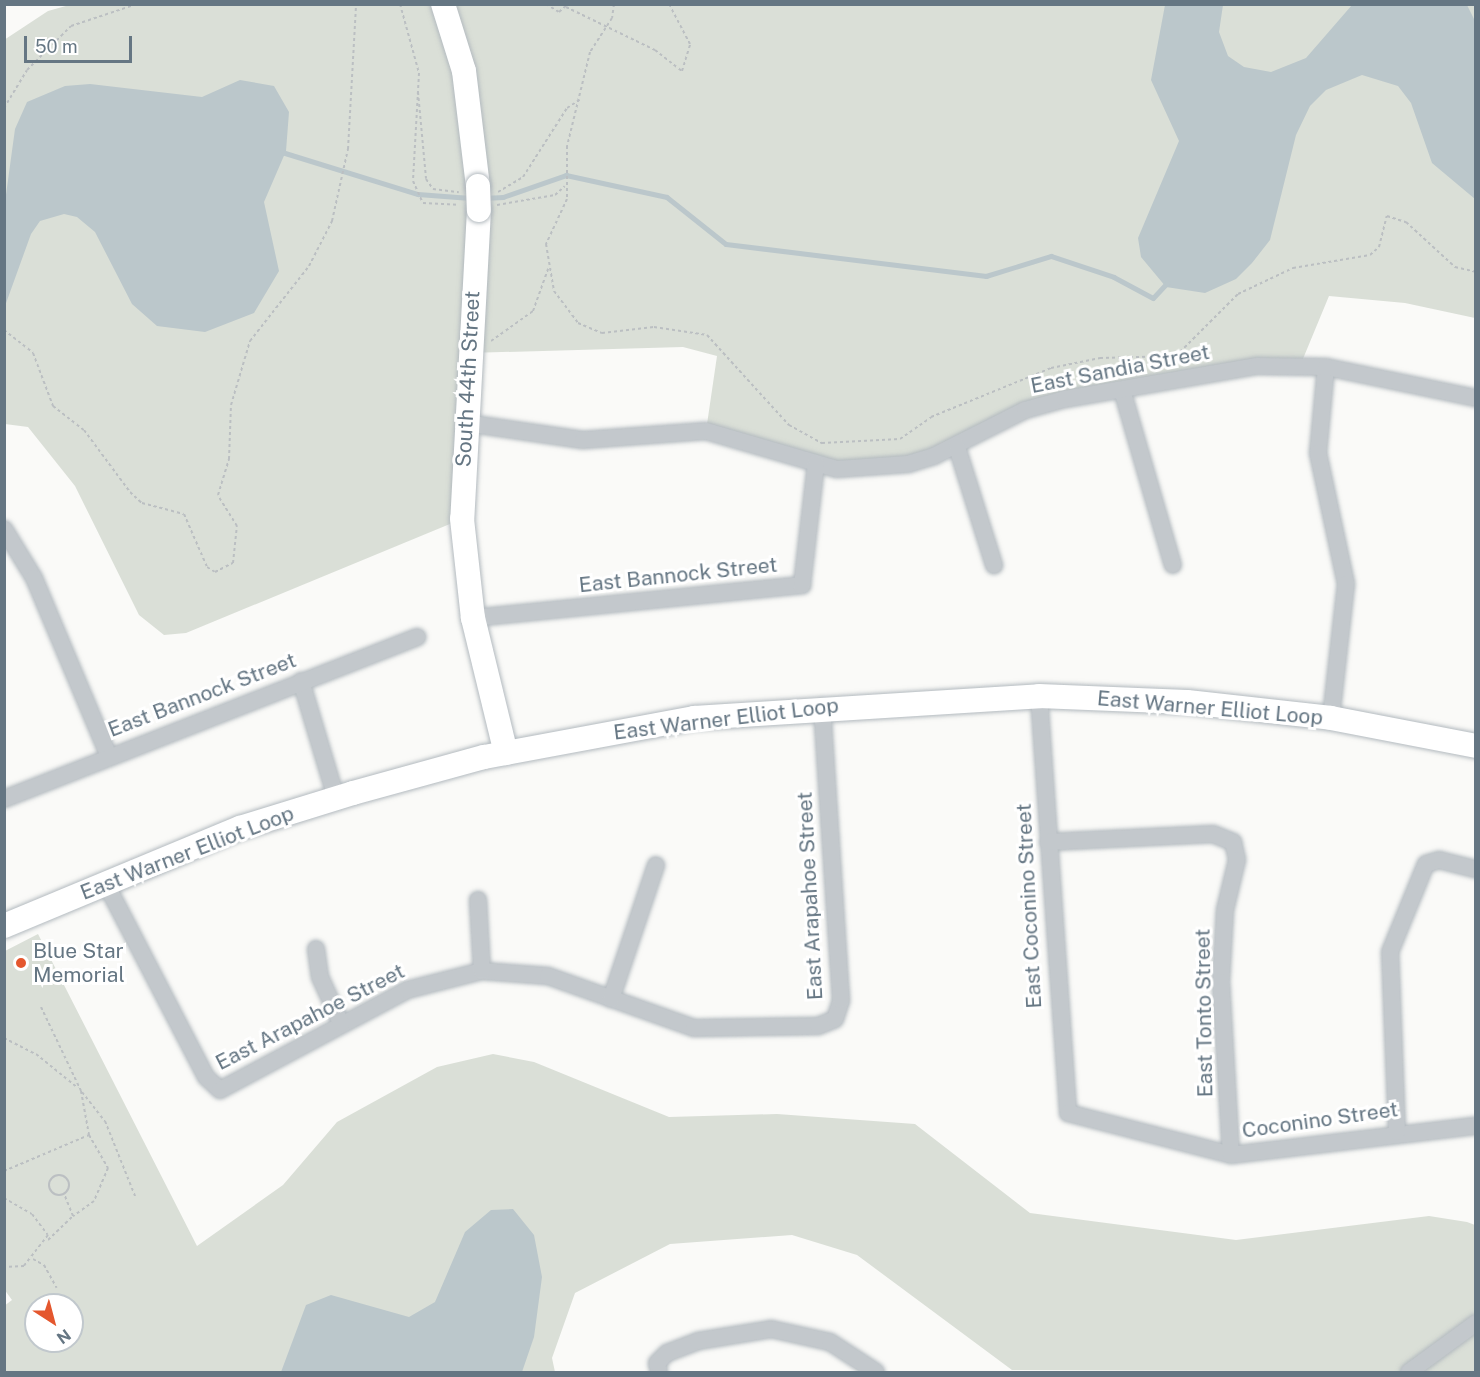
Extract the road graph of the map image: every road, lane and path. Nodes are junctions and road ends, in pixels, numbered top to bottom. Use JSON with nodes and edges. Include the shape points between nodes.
{"nodes":[{"id":1,"x":137,"y":4,"type":"edge"},
{"id":2,"x":356,"y":4,"type":"edge"},
{"id":3,"x":400,"y":4,"type":"edge"},
{"id":4,"x":443,"y":4,"type":"edge"},
{"id":5,"x":546,"y":4,"type":"edge"},
{"id":6,"x":614,"y":4,"type":"edge"},
{"id":7,"x":669,"y":4,"type":"edge"},
{"id":8,"x":567,"y":6,"type":"edge"},
{"id":9,"x":604,"y":29,"type":"junction"},
{"id":10,"x":417,"y":89,"type":"junction"},
{"id":11,"x":581,"y":98,"type":"junction"},
{"id":12,"x":4,"y":108,"type":"edge"},
{"id":13,"x":566,"y":184,"type":"junction"},
{"id":14,"x":478,"y":190,"type":"junction"},
{"id":15,"x":478,"y":207,"type":"junction"},
{"id":16,"x":548,"y":270,"type":"junction"},
{"id":17,"x":1476,"y":272,"type":"edge"},
{"id":18,"x":4,"y":330,"type":"edge"},
{"id":19,"x":469,"y":353,"type":"junction"},
{"id":20,"x":1326,"y":367,"type":"junction"},
{"id":21,"x":1122,"y":390,"type":"junction"},
{"id":22,"x":1476,"y":398,"type":"edge"},
{"id":23,"x":466,"y":423,"type":"junction"},
{"id":24,"x":957,"y":447,"type":"junction"},
{"id":25,"x":816,"y":464,"type":"junction"},
{"id":26,"x":4,"y":529,"type":"edge"},
{"id":27,"x":994,"y":565,"type":"dead end"},
{"id":28,"x":1173,"y":565,"type":"dead end"},
{"id":29,"x":473,"y":618,"type":"junction"},
{"id":30,"x":417,"y":637,"type":"dead end"},
{"id":31,"x":301,"y":681,"type":"junction"},
{"id":32,"x":1039,"y":696,"type":"junction"},
{"id":33,"x":822,"y":706,"type":"junction"},
{"id":34,"x":1331,"y":718,"type":"junction"},
{"id":35,"x":1476,"y":746,"type":"edge"},
{"id":36,"x":506,"y":753,"type":"junction"},
{"id":37,"x":108,"y":754,"type":"junction"},
{"id":38,"x":336,"y":798,"type":"junction"},
{"id":39,"x":4,"y":799,"type":"edge"},
{"id":40,"x":1048,"y":842,"type":"junction"},
{"id":41,"x":656,"y":865,"type":"dead end"},
{"id":42,"x":1476,"y":869,"type":"edge"},
{"id":43,"x":105,"y":882,"type":"junction"},
{"id":44,"x":478,"y":900,"type":"dead end"},
{"id":45,"x":4,"y":926,"type":"edge"},
{"id":46,"x":316,"y":949,"type":"dead end"},
{"id":47,"x":482,"y":971,"type":"junction"},
{"id":48,"x":611,"y":999,"type":"junction"},
{"id":49,"x":41,"y":1007,"type":"dead end"},
{"id":50,"x":341,"y":1023,"type":"junction"},
{"id":51,"x":4,"y":1038,"type":"edge"},
{"id":52,"x":81,"y":1091,"type":"junction"},
{"id":53,"x":1068,"y":1113,"type":"joint"},
{"id":54,"x":1476,"y":1126,"type":"edge"},
{"id":55,"x":1397,"y":1132,"type":"junction"},
{"id":56,"x":89,"y":1135,"type":"junction"},
{"id":57,"x":1231,"y":1155,"type":"junction"},
{"id":58,"x":4,"y":1171,"type":"edge"},
{"id":59,"x":63,"y":1194,"type":"junction"},
{"id":60,"x":135,"y":1196,"type":"dead end"},
{"id":61,"x":4,"y":1198,"type":"edge"},
{"id":62,"x":73,"y":1216,"type":"junction"},
{"id":63,"x":48,"y":1240,"type":"junction"},
{"id":64,"x":33,"y":1259,"type":"junction"},
{"id":65,"x":4,"y":1267,"type":"edge"},
{"id":66,"x":57,"y":1288,"type":"dead end"},
{"id":67,"x":1476,"y":1323,"type":"edge"},
{"id":68,"x":658,"y":1368,"type":"edge"},
{"id":69,"x":1410,"y":1371,"type":"edge"},
{"id":70,"x":876,"y":1372,"type":"edge"}],
"edges":[{"from":1,"to":12,"type":"path","via":[[71,26],[27,70]]},
{"from":2,"to":18,"type":"path","via":[[348,149],[332,221],[309,266],[250,341],[231,405],[229,459],[218,495],[237,526],[233,563],[215,572],[207,567],[184,514],[142,503],[130,492],[84,430],[53,406],[33,353]]},
{"from":3,"to":10,"type":"path","via":[[417,62]]},
{"from":4,"to":14,"type":"main road","name":"South 44th Street","via":[[464,71]]},
{"from":5,"to":8,"type":"path","via":[[553,11]]},
{"from":6,"to":9,"type":"path"},
{"from":7,"to":9,"type":"path","via":[[690,44],[687,69]]},
{"from":8,"to":9,"type":"path"},
{"from":9,"to":11,"type":"path","via":[[591,52]]},
{"from":10,"to":14,"type":"path","via":[[426,179],[433,189]]},
{"from":10,"to":15,"type":"path","via":[[413,126],[418,194],[430,206]]},
{"from":11,"to":13,"type":"path","via":[[567,146]]},
{"from":11,"to":14,"type":"path","via":[[567,108],[523,177]]},
{"from":13,"to":15,"type":"path","via":[[555,195]]},
{"from":13,"to":16,"type":"path","via":[[563,212],[546,244]]},
{"from":14,"to":15,"type":"main road","name":"South 44th Street","bridge":true},
{"from":15,"to":19,"type":"main road","name":"South 44th Street"},
{"from":16,"to":17,"type":"path","via":[[560,301],[589,328],[613,335],[654,327],[707,335],[789,425],[822,443],[900,438],[931,417],[1051,368],[1100,358],[1176,356],[1238,294],[1293,268],[1370,255],[1379,247],[1386,216],[1406,222],[1455,267]]},
{"from":16,"to":19,"type":"path","via":[[533,310],[521,324]]},
{"from":19,"to":23,"type":"main road","name":"South 44th Street"},
{"from":20,"to":21,"type":"street","name":"East Sandia Street","via":[[1257,366]]},
{"from":20,"to":22,"type":"street","name":"East Sandia Street"},
{"from":20,"to":34,"type":"street","via":[[1318,453],[1346,584]]},
{"from":21,"to":24,"type":"street","name":"East Sandia Street","via":[[1025,410]]},
{"from":21,"to":28,"type":"street"},
{"from":23,"to":25,"type":"street","name":"East Sandia Street","via":[[583,440],[706,431]]},
{"from":23,"to":29,"type":"main road","name":"South 44th Street","via":[[462,502]]},
{"from":24,"to":25,"type":"street","name":"East Sandia Street","via":[[908,464],[837,469]]},
{"from":24,"to":27,"type":"street"},
{"from":25,"to":29,"type":"street","name":"East Bannock Street","via":[[802,585]]},
{"from":26,"to":37,"type":"street","via":[[34,578]]},
{"from":29,"to":36,"type":"main road","name":"South 44th Street"},
{"from":30,"to":31,"type":"street","name":"East Bannock Street"},
{"from":31,"to":37,"type":"street","name":"East Bannock Street"},
{"from":31,"to":38,"type":"street"},
{"from":32,"to":33,"type":"main road","name":"East Warner Elliot Loop"},
{"from":32,"to":34,"type":"main road","name":"East Warner Elliot Loop","via":[[1187,702]]},
{"from":32,"to":40,"type":"street","name":"East Coconino Street"},
{"from":33,"to":36,"type":"main road","name":"East Warner Elliot Loop","via":[[694,718]]},
{"from":33,"to":48,"type":"street","name":"East Arapahoe Street","via":[[841,1000],[835,1019],[818,1026],[734,1031],[694,1028]]},
{"from":34,"to":35,"type":"main road","name":"East Warner Elliot Loop"},
{"from":36,"to":38,"type":"main road","name":"East Warner Elliot Loop"},
{"from":37,"to":39,"type":"street","name":"East Bannock Street"},
{"from":38,"to":43,"type":"main road","name":"East Warner Elliot Loop","via":[[240,828]]},
{"from":40,"to":53,"type":"street","name":"East Coconino Street"},
{"from":40,"to":57,"type":"street","name":"East Tonto Street","via":[[1214,834],[1233,842],[1237,860],[1225,910],[1221,982]]},
{"from":41,"to":48,"type":"street"},
{"from":42,"to":55,"type":"street","via":[[1439,860],[1426,864],[1390,952]]},
{"from":43,"to":45,"type":"main road","name":"East Warner Elliot Loop"},
{"from":43,"to":50,"type":"street","name":"East Arapahoe Street","via":[[206,1077],[220,1090]]},
{"from":44,"to":47,"type":"street"},
{"from":46,"to":50,"type":"street","via":[[320,976]]},
{"from":47,"to":48,"type":"street","name":"East Arapahoe Street","via":[[548,976]]},
{"from":47,"to":50,"type":"street","name":"East Arapahoe Street","via":[[407,990]]},
{"from":49,"to":52,"type":"path"},
{"from":51,"to":52,"type":"path","via":[[36,1054]]},
{"from":52,"to":56,"type":"path"},
{"from":52,"to":60,"type":"path","via":[[105,1121]]},
{"from":53,"to":57,"type":"street","name":"Coconino Street"},
{"from":54,"to":55,"type":"street","name":"Coconino Street"},
{"from":55,"to":57,"type":"street","name":"Coconino Street"},
{"from":56,"to":58,"type":"path"},
{"from":56,"to":62,"type":"path","via":[[105,1158],[105,1182],[94,1201]]},
{"from":59,"to":59,"type":"path","via":[[49,1187],[59,1175],[70,1184]]},
{"from":59,"to":62,"type":"path"},
{"from":61,"to":63,"type":"path","via":[[32,1214]]},
{"from":62,"to":63,"type":"path"},
{"from":63,"to":64,"type":"path"},
{"from":64,"to":65,"type":"path","via":[[16,1269]]},
{"from":64,"to":66,"type":"path","via":[[44,1266]]},
{"from":67,"to":69,"type":"street"},
{"from":68,"to":70,"type":"street","via":[[698,1341],[771,1329],[830,1342]]}]}
